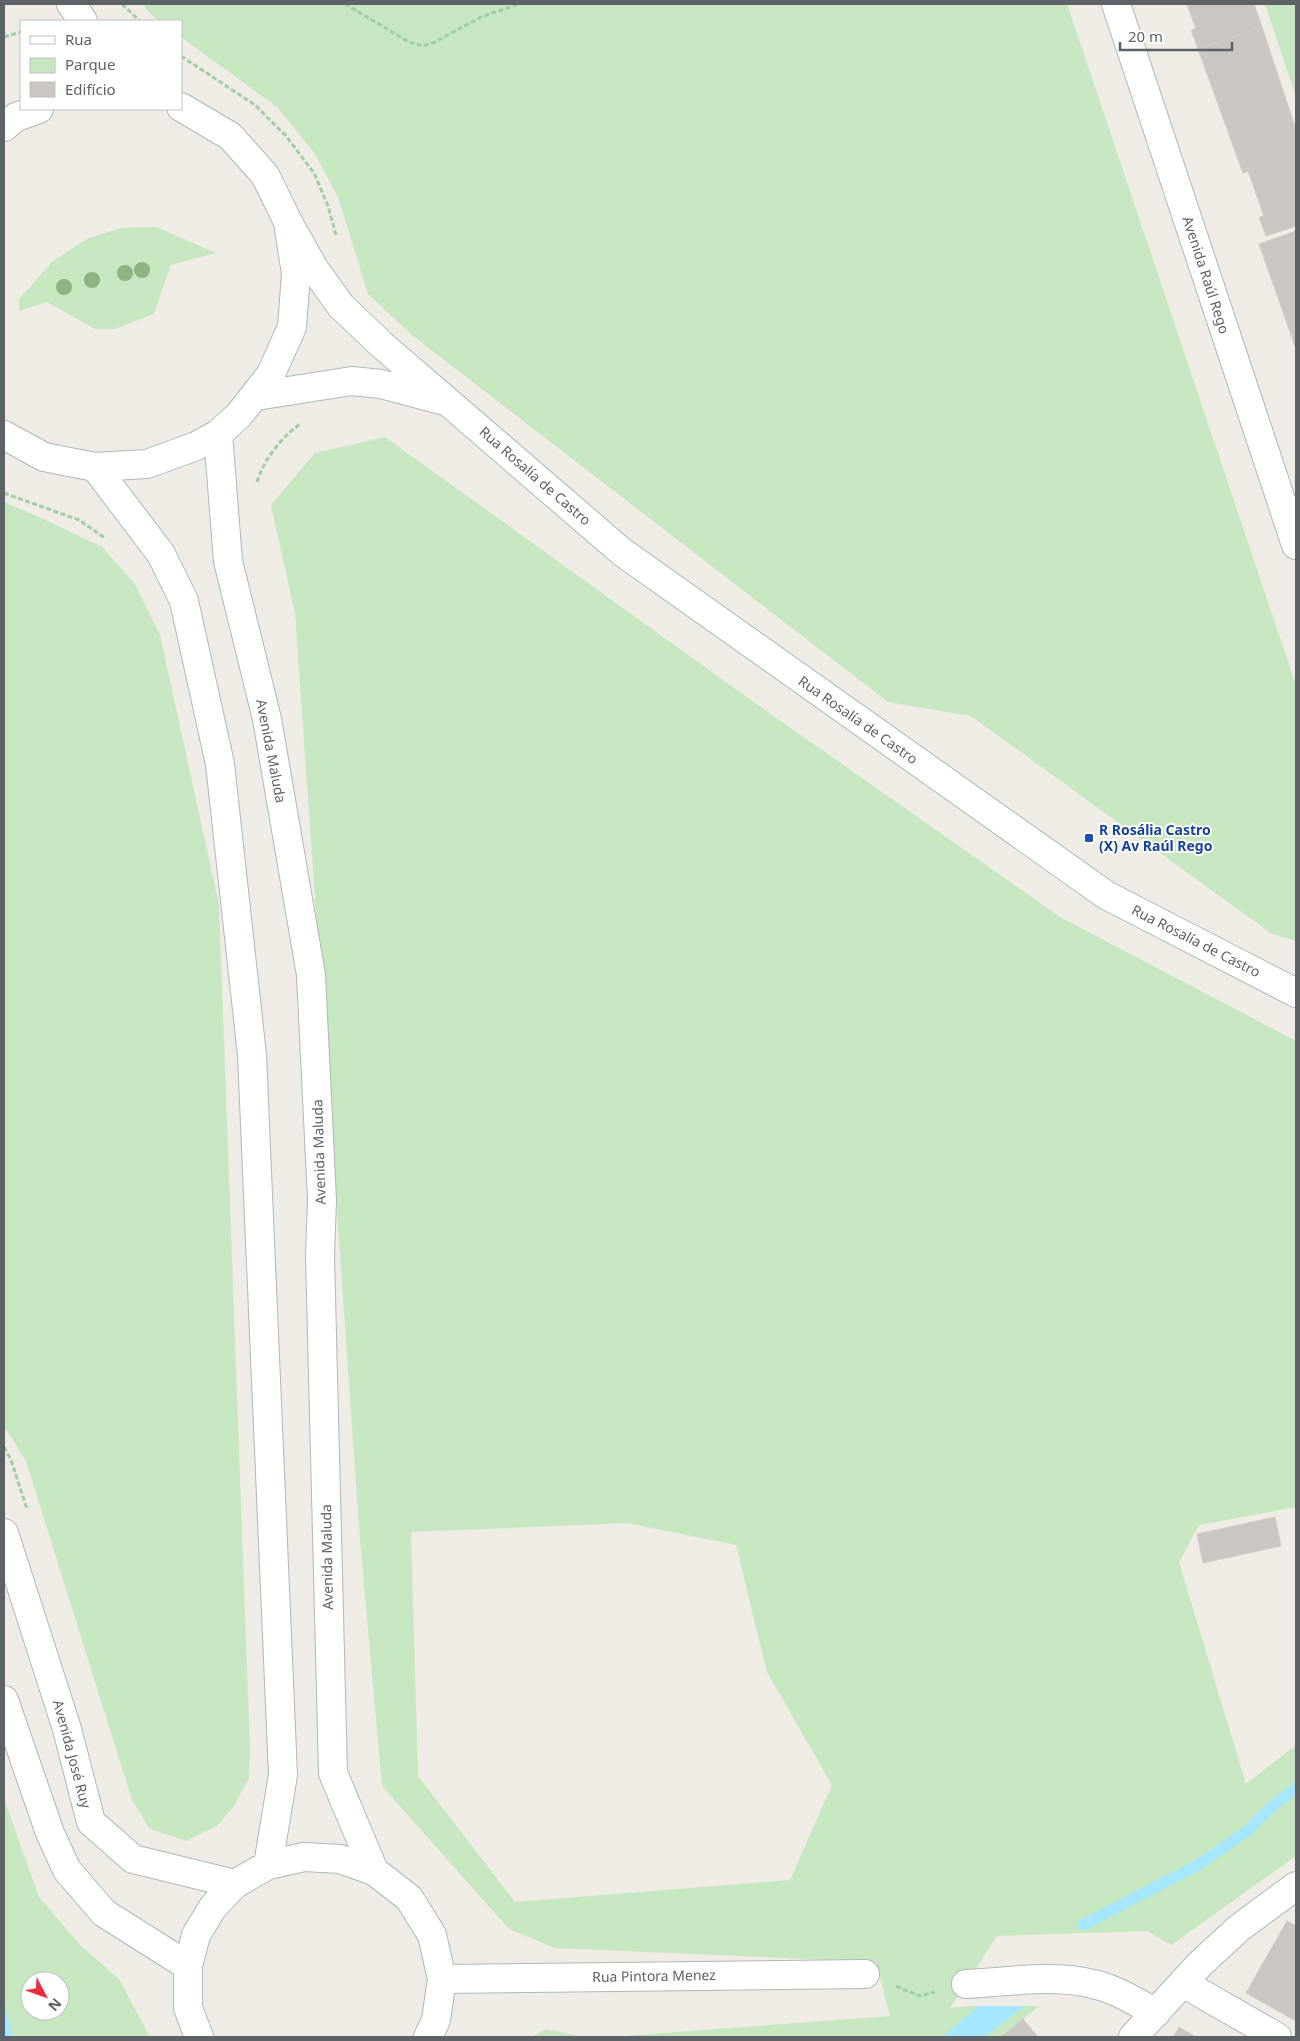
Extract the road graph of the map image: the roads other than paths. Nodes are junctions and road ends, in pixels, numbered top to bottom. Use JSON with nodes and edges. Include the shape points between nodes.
{"nodes":[{"id":1,"x":71,"y":4,"type":"edge"},
{"id":2,"x":1116,"y":4,"type":"edge"},
{"id":3,"x":82,"y":20,"type":"edge"},
{"id":4,"x":182,"y":108,"type":"edge"},
{"id":5,"x":36,"y":110,"type":"edge"},
{"id":6,"x":4,"y":127,"type":"edge"},
{"id":7,"x":288,"y":222,"type":"junction"},
{"id":8,"x":256,"y":396,"type":"junction"},
{"id":9,"x":449,"y":402,"type":"junction"},
{"id":10,"x":218,"y":434,"type":"junction"},
{"id":11,"x":4,"y":436,"type":"edge"},
{"id":12,"x":95,"y":467,"type":"junction"},
{"id":13,"x":1296,"y":546,"type":"edge"},
{"id":14,"x":1296,"y":994,"type":"edge"},
{"id":15,"x":4,"y":1533,"type":"edge"},
{"id":16,"x":4,"y":1700,"type":"edge"},
{"id":17,"x":268,"y":1865,"type":"junction"},
{"id":18,"x":374,"y":1871,"type":"junction"},
{"id":19,"x":235,"y":1884,"type":"junction"},
{"id":20,"x":1296,"y":1886,"type":"edge"},
{"id":21,"x":188,"y":1966,"type":"junction"},
{"id":22,"x":865,"y":1974,"type":"road end"},
{"id":23,"x":442,"y":1979,"type":"junction"},
{"id":24,"x":1183,"y":1983,"type":"junction"},
{"id":25,"x":966,"y":1984,"type":"road end"},
{"id":26,"x":1156,"y":2013,"type":"junction"},
{"id":27,"x":199,"y":2037,"type":"edge"},
{"id":28,"x":428,"y":2037,"type":"edge"},
{"id":29,"x":1134,"y":2037,"type":"edge"},
{"id":30,"x":1277,"y":2037,"type":"edge"}],
"edges":[{"from":1,"to":3,"type":"main road"},
{"from":2,"to":13,"type":"main road","name":"Avenida Raúl Rego"},
{"from":4,"to":7,"type":"main road","via":[[230,136],[265,175]]},
{"from":5,"to":6,"type":"main road","via":[[16,117]]},
{"from":7,"to":8,"type":"main road","via":[[296,274],[292,327],[271,374]]},
{"from":7,"to":9,"type":"main road","name":"Rua Rosalía de Castro","via":[[315,270],[341,306]]},
{"from":8,"to":9,"type":"main road","name":"Rua Rosalía de Castro","via":[[352,380],[381,384]]},
{"from":8,"to":10,"type":"main road"},
{"from":9,"to":14,"type":"main road","name":"Rua Rosalía de Castro","via":[[622,552],[1106,895]]},
{"from":10,"to":12,"type":"main road","via":[[148,464]]},
{"from":10,"to":18,"type":"main road","name":"Avenida Maluda","via":[[228,561],[267,719],[311,975],[322,1200],[320,1256],[333,1773]]},
{"from":11,"to":12,"type":"main road","via":[[44,457]]},
{"from":12,"to":17,"type":"main road","via":[[161,554],[184,601],[220,764],[252,1055],[283,1775]]},
{"from":15,"to":19,"type":"main road","name":"Avenida José Ruy","via":[[67,1729],[91,1822],[133,1859]]},
{"from":16,"to":21,"type":"main road","via":[[50,1833],[67,1870],[104,1913]]},
{"from":17,"to":18,"type":"main road","via":[[304,1857],[340,1859]]},
{"from":17,"to":19,"type":"main road"},
{"from":18,"to":23,"type":"main road","via":[[409,1898],[432,1935]]},
{"from":19,"to":21,"type":"main road","via":[[213,1907],[196,1935]]},
{"from":20,"to":24,"type":"main road","via":[[1239,1928]]},
{"from":21,"to":27,"type":"main road","via":[[188,2008]]},
{"from":22,"to":23,"type":"main road","name":"Rua Pintora Menez"},
{"from":23,"to":28,"type":"main road","via":[[436,2020]]},
{"from":24,"to":26,"type":"main road"},
{"from":24,"to":30,"type":"main road"},
{"from":25,"to":26,"type":"main road","via":[[1049,1980],[1092,1984],[1113,1990]]},
{"from":26,"to":29,"type":"main road"}]}
